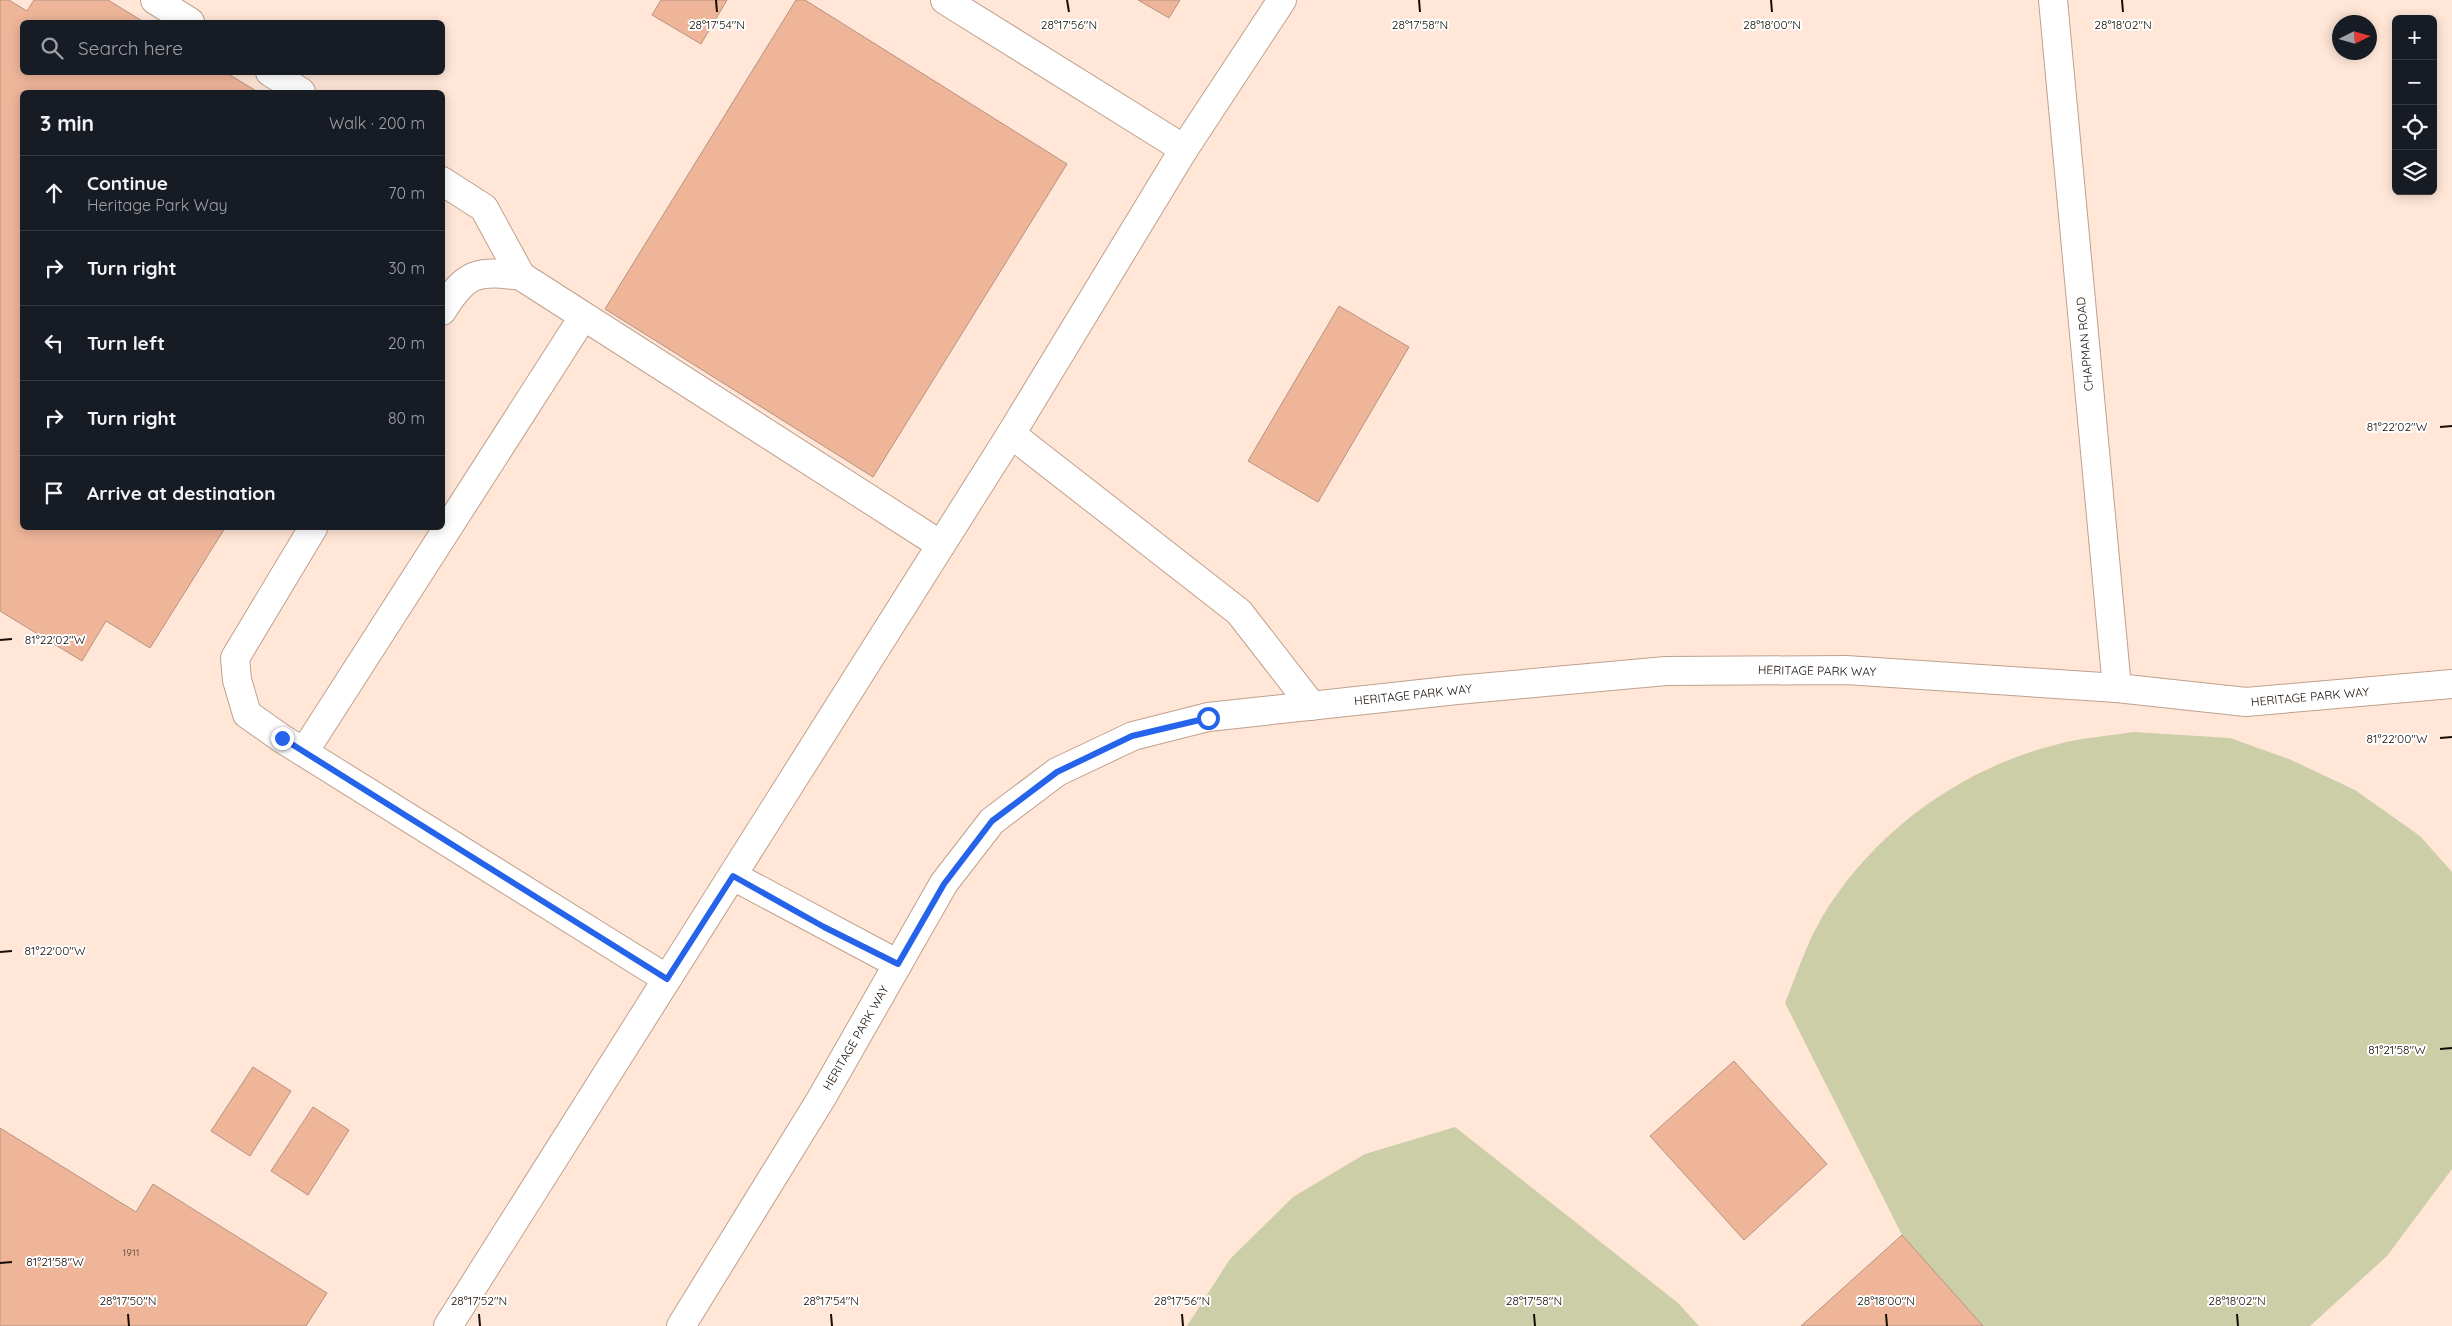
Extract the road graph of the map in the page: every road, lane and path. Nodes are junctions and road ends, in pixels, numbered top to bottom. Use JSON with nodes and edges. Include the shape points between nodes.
{"nodes":[{"id":1,"x":154,"y":0,"type":"edge"},
{"id":2,"x":945,"y":0,"type":"edge"},
{"id":3,"x":1282,"y":0,"type":"edge"},
{"id":4,"x":2053,"y":0,"type":"edge"},
{"id":5,"x":187,"y":20,"type":"edge"},
{"id":6,"x":275,"y":75,"type":"edge"},
{"id":7,"x":298,"y":90,"type":"edge"},
{"id":8,"x":1184,"y":149,"type":"junction"},
{"id":9,"x":445,"y":183,"type":"edge"},
{"id":10,"x":521,"y":276,"type":"junction"},
{"id":11,"x":445,"y":306,"type":"edge"},
{"id":12,"x":583,"y":317,"type":"junction"},
{"id":13,"x":1011,"y":434,"type":"junction"},
{"id":14,"x":312,"y":530,"type":"edge"},
{"id":15,"x":941,"y":545,"type":"junction"},
{"id":16,"x":2452,"y":684,"type":"edge"},
{"id":17,"x":2117,"y":688,"type":"junction"},
{"id":18,"x":1312,"y":706,"type":"junction"},
{"id":19,"x":304,"y":752,"type":"junction"},
{"id":20,"x":733,"y":876,"type":"junction"},
{"id":21,"x":898,"y":964,"type":"junction"},
{"id":22,"x":667,"y":979,"type":"junction"},
{"id":23,"x":448,"y":1326,"type":"edge"},
{"id":24,"x":681,"y":1326,"type":"edge"}],
"edges":[{"from":1,"to":5,"type":"street"},
{"from":2,"to":8,"type":"street"},
{"from":3,"to":8,"type":"street"},
{"from":4,"to":17,"type":"street","name":"CHAPMAN ROAD"},
{"from":6,"to":7,"type":"street"},
{"from":8,"to":13,"type":"street"},
{"from":9,"to":10,"type":"street","via":[[484,208]]},
{"from":10,"to":11,"type":"street","via":[[498,273],[473,275],[454,292]]},
{"from":10,"to":12,"type":"street"},
{"from":12,"to":15,"type":"street"},
{"from":12,"to":19,"type":"street"},
{"from":13,"to":15,"type":"street"},
{"from":13,"to":18,"type":"street","via":[[1239,612]]},
{"from":14,"to":19,"type":"street","via":[[235,658],[237,680],[247,714]]},
{"from":15,"to":20,"type":"street"},
{"from":16,"to":17,"type":"street","name":"HERITAGE PARK WAY","via":[[2246,702]]},
{"from":17,"to":18,"type":"street","name":"HERITAGE PARK WAY","via":[[1846,670],[1666,671]]},
{"from":18,"to":21,"type":"street","name":"HERITAGE PARK WAY","via":[[1208,718],[1132,736],[1057,772],[992,821],[944,884]]},
{"from":19,"to":22,"type":"street"},
{"from":20,"to":21,"type":"street"},
{"from":20,"to":22,"type":"street"},
{"from":21,"to":24,"type":"street","name":"HERITAGE PARK WAY","via":[[821,1099]]},
{"from":22,"to":23,"type":"street"}]}
